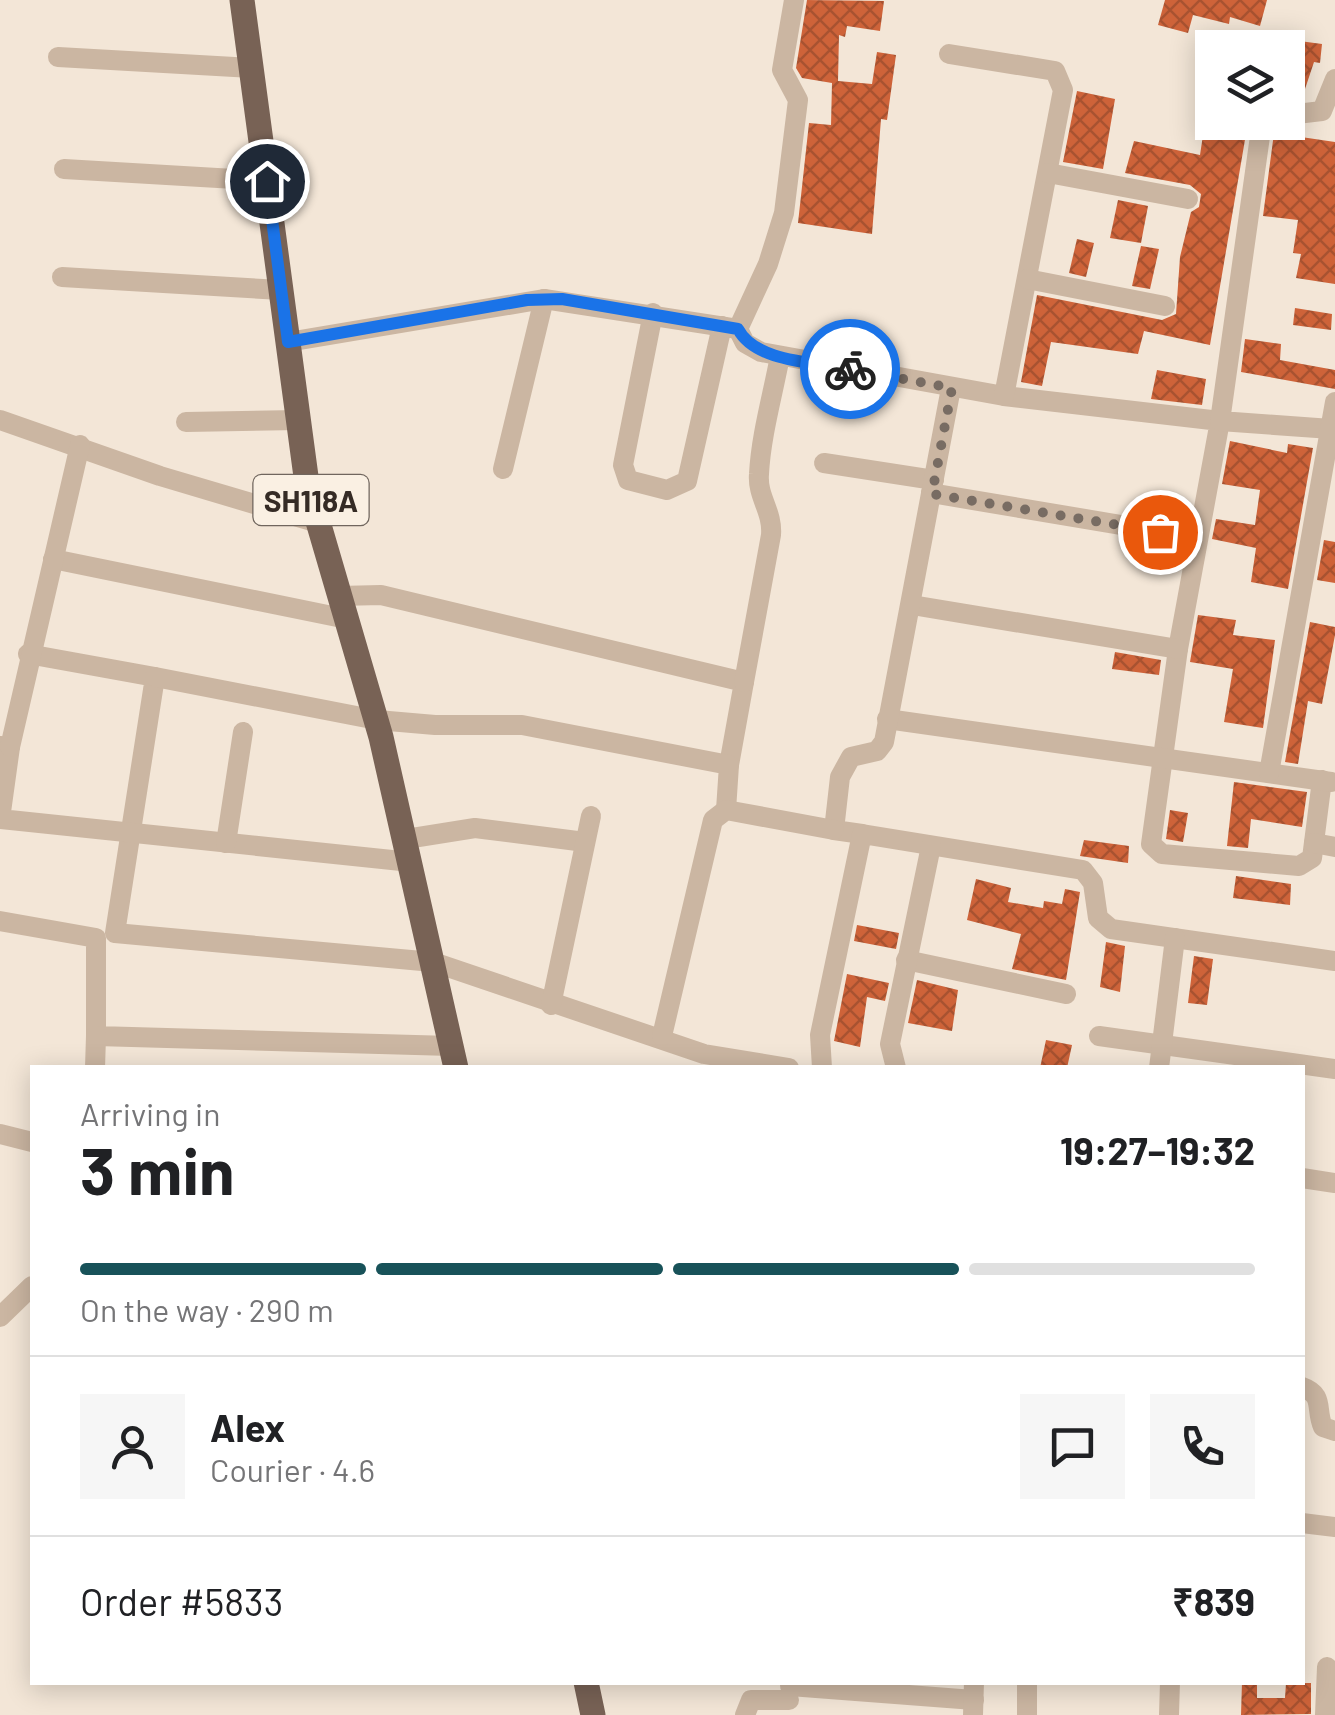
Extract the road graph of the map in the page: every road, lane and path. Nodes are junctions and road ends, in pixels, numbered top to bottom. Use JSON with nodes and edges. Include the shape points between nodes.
{"nodes":[{"id":1,"x":242,"y":0,"type":"edge"},
{"id":2,"x":794,"y":0,"type":"edge"},
{"id":3,"x":949,"y":54,"type":"dead end"},
{"id":4,"x":58,"y":57,"type":"dead end"},
{"id":5,"x":252,"y":68,"type":"junction"},
{"id":6,"x":1335,"y":87,"type":"edge"},
{"id":7,"x":1305,"y":113,"type":"edge"},
{"id":8,"x":1259,"y":140,"type":"edge"},
{"id":9,"x":64,"y":169,"type":"dead end"},
{"id":10,"x":1048,"y":173,"type":"junction"},
{"id":11,"x":267,"y":181,"type":"junction"},
{"id":12,"x":1188,"y":199,"type":"dead end"},
{"id":13,"x":62,"y":277,"type":"dead end"},
{"id":14,"x":1027,"y":279,"type":"junction"},
{"id":15,"x":281,"y":290,"type":"junction"},
{"id":16,"x":544,"y":299,"type":"junction"},
{"id":17,"x":1165,"y":306,"type":"dead end"},
{"id":18,"x":653,"y":313,"type":"junction"},
{"id":19,"x":730,"y":328,"type":"junction"},
{"id":20,"x":288,"y":342,"type":"junction"},
{"id":21,"x":780,"y":356,"type":"junction"},
{"id":22,"x":952,"y":388,"type":"junction"},
{"id":23,"x":1004,"y":396,"type":"junction"},
{"id":24,"x":1335,"y":402,"type":"edge"},
{"id":25,"x":0,"y":420,"type":"edge"},
{"id":26,"x":298,"y":420,"type":"junction"},
{"id":27,"x":1220,"y":421,"type":"junction"},
{"id":28,"x":186,"y":422,"type":"dead end"},
{"id":29,"x":1330,"y":429,"type":"junction"},
{"id":30,"x":80,"y":445,"type":"junction"},
{"id":31,"x":824,"y":463,"type":"dead end"},
{"id":32,"x":503,"y":469,"type":"dead end"},
{"id":33,"x":933,"y":487,"type":"junction"},
{"id":34,"x":318,"y":522,"type":"junction"},
{"id":35,"x":1198,"y":538,"type":"junction"},
{"id":36,"x":52,"y":560,"type":"junction"},
{"id":37,"x":912,"y":605,"type":"junction"},
{"id":38,"x":343,"y":607,"type":"junction"},
{"id":39,"x":1178,"y":649,"type":"junction"},
{"id":40,"x":28,"y":654,"type":"junction"},
{"id":41,"x":155,"y":677,"type":"junction"},
{"id":42,"x":744,"y":682,"type":"junction"},
{"id":43,"x":888,"y":719,"type":"junction"},
{"id":44,"x":376,"y":720,"type":"junction"},
{"id":45,"x":243,"y":732,"type":"dead end"},
{"id":46,"x":5,"y":747,"type":"edge"},
{"id":47,"x":1164,"y":759,"type":"junction"},
{"id":48,"x":730,"y":765,"type":"junction"},
{"id":49,"x":1269,"y":772,"type":"junction"},
{"id":50,"x":1328,"y":781,"type":"edge"},
{"id":51,"x":726,"y":810,"type":"junction"},
{"id":52,"x":591,"y":816,"type":"dead end"},
{"id":53,"x":0,"y":819,"type":"edge"},
{"id":54,"x":834,"y":830,"type":"junction"},
{"id":55,"x":128,"y":834,"type":"junction"},
{"id":56,"x":862,"y":834,"type":"junction"},
{"id":57,"x":585,"y":842,"type":"junction"},
{"id":58,"x":226,"y":843,"type":"junction"},
{"id":59,"x":1324,"y":845,"type":"edge"},
{"id":60,"x":931,"y":846,"type":"junction"},
{"id":61,"x":408,"y":850,"type":"junction"},
{"id":62,"x":0,"y":920,"type":"edge"},
{"id":63,"x":105,"y":936,"type":"junction"},
{"id":64,"x":1175,"y":938,"type":"junction"},
{"id":65,"x":906,"y":960,"type":"junction"},
{"id":66,"x":1335,"y":961,"type":"edge"},
{"id":67,"x":436,"y":975,"type":"junction"},
{"id":68,"x":1066,"y":994,"type":"dead end"},
{"id":69,"x":551,"y":1005,"type":"junction"},
{"id":70,"x":96,"y":1025,"type":"junction"},
{"id":71,"x":662,"y":1036,"type":"junction"},
{"id":72,"x":1098,"y":1036,"type":"dead end"},
{"id":73,"x":1161,"y":1045,"type":"junction"},
{"id":74,"x":452,"y":1050,"type":"edge"},
{"id":75,"x":95,"y":1065,"type":"edge"},
{"id":76,"x":771,"y":1065,"type":"edge"},
{"id":77,"x":822,"y":1065,"type":"edge"},
{"id":78,"x":895,"y":1065,"type":"edge"},
{"id":79,"x":1159,"y":1065,"type":"edge"},
{"id":80,"x":1335,"y":1069,"type":"edge"},
{"id":81,"x":0,"y":1134,"type":"edge"},
{"id":82,"x":30,"y":1142,"type":"edge"},
{"id":83,"x":1305,"y":1178,"type":"edge"},
{"id":84,"x":1335,"y":1183,"type":"edge"},
{"id":85,"x":30,"y":1288,"type":"edge"},
{"id":86,"x":0,"y":1317,"type":"edge"},
{"id":87,"x":1305,"y":1389,"type":"edge"},
{"id":88,"x":1335,"y":1431,"type":"edge"},
{"id":89,"x":1305,"y":1523,"type":"edge"},
{"id":90,"x":1335,"y":1527,"type":"edge"},
{"id":91,"x":1327,"y":1667,"type":"dead end"},
{"id":92,"x":587,"y":1685,"type":"edge"},
{"id":93,"x":1027,"y":1685,"type":"edge"},
{"id":94,"x":1170,"y":1685,"type":"edge"},
{"id":95,"x":790,"y":1696,"type":"edge"},
{"id":96,"x":974,"y":1699,"type":"edge"},
{"id":97,"x":592,"y":1715,"type":"edge"},
{"id":98,"x":745,"y":1715,"type":"edge"},
{"id":99,"x":1026,"y":1715,"type":"edge"},
{"id":100,"x":1169,"y":1715,"type":"edge"},
{"id":101,"x":1324,"y":1715,"type":"edge"}],
"edges":[{"from":1,"to":5,"type":"main road","number":"SH118A"},
{"from":2,"to":19,"type":"street","via":[[782,70],[798,111],[784,213],[768,264]]},
{"from":3,"to":10,"type":"street","via":[[1055,71],[1063,90]]},
{"from":4,"to":5,"type":"street"},
{"from":5,"to":11,"type":"main road","number":"SH118A"},
{"from":6,"to":7,"type":"street","via":[[1322,111]]},
{"from":8,"to":27,"type":"street"},
{"from":9,"to":11,"type":"street"},
{"from":10,"to":12,"type":"street"},
{"from":10,"to":14,"type":"street"},
{"from":11,"to":15,"type":"main road","number":"SH118A"},
{"from":13,"to":15,"type":"street"},
{"from":14,"to":17,"type":"street"},
{"from":14,"to":23,"type":"street"},
{"from":15,"to":20,"type":"main road","number":"SH118A"},
{"from":16,"to":18,"type":"street"},
{"from":16,"to":20,"type":"street"},
{"from":16,"to":32,"type":"street"},
{"from":18,"to":19,"type":"street"},
{"from":18,"to":19,"type":"street","via":[[623,464],[628,480],[668,490],[687,482]]},
{"from":19,"to":21,"type":"street","via":[[745,343]]},
{"from":20,"to":26,"type":"main road","number":"SH118A"},
{"from":21,"to":22,"type":"street"},
{"from":21,"to":42,"type":"street","via":[[758,472],[771,534]]},
{"from":22,"to":23,"type":"street"},
{"from":22,"to":33,"type":"street"},
{"from":23,"to":27,"type":"street"},
{"from":24,"to":29,"type":"street"},
{"from":25,"to":30,"type":"street"},
{"from":26,"to":28,"type":"street"},
{"from":26,"to":34,"type":"main road","number":"SH118A"},
{"from":27,"to":29,"type":"street"},
{"from":27,"to":35,"type":"street"},
{"from":29,"to":49,"type":"street"},
{"from":30,"to":34,"type":"street"},
{"from":30,"to":36,"type":"street"},
{"from":31,"to":33,"type":"street"},
{"from":33,"to":35,"type":"street"},
{"from":33,"to":37,"type":"street"},
{"from":34,"to":38,"type":"main road","number":"SH118A"},
{"from":35,"to":39,"type":"street"},
{"from":36,"to":38,"type":"street"},
{"from":36,"to":40,"type":"street"},
{"from":37,"to":39,"type":"street"},
{"from":37,"to":43,"type":"street"},
{"from":38,"to":42,"type":"street","via":[[381,595]]},
{"from":38,"to":44,"type":"main road","number":"SH118A"},
{"from":39,"to":47,"type":"street"},
{"from":40,"to":41,"type":"street"},
{"from":40,"to":46,"type":"street"},
{"from":41,"to":44,"type":"street"},
{"from":41,"to":55,"type":"street"},
{"from":42,"to":48,"type":"street"},
{"from":43,"to":47,"type":"street"},
{"from":43,"to":54,"type":"street","via":[[877,750],[851,757],[844,766]]},
{"from":44,"to":48,"type":"street","via":[[522,724]]},
{"from":44,"to":61,"type":"main road","number":"SH118A"},
{"from":45,"to":58,"type":"street"},
{"from":46,"to":53,"type":"street"},
{"from":47,"to":49,"type":"street"},
{"from":47,"to":59,"type":"street","via":[[1154,850],[1300,866]]},
{"from":48,"to":51,"type":"street"},
{"from":49,"to":50,"type":"street"},
{"from":50,"to":59,"type":"street"},
{"from":51,"to":54,"type":"street"},
{"from":51,"to":71,"type":"street","via":[[707,832]]},
{"from":52,"to":57,"type":"street"},
{"from":53,"to":55,"type":"street"},
{"from":54,"to":56,"type":"street"},
{"from":55,"to":58,"type":"street"},
{"from":55,"to":63,"type":"street"},
{"from":56,"to":60,"type":"street"},
{"from":56,"to":77,"type":"street","via":[[820,1035]]},
{"from":57,"to":61,"type":"street","via":[[475,828]]},
{"from":57,"to":69,"type":"street"},
{"from":58,"to":61,"type":"street"},
{"from":60,"to":64,"type":"street","via":[[1083,870],[1091,875],[1103,924]]},
{"from":60,"to":65,"type":"street"},
{"from":61,"to":67,"type":"main road","number":"SH118A"},
{"from":62,"to":63,"type":"street"},
{"from":63,"to":67,"type":"street"},
{"from":63,"to":70,"type":"street","via":[[96,975]]},
{"from":64,"to":66,"type":"street"},
{"from":64,"to":73,"type":"street"},
{"from":65,"to":68,"type":"street"},
{"from":65,"to":78,"type":"street","via":[[890,1044]]},
{"from":67,"to":69,"type":"street"},
{"from":67,"to":74,"type":"main road","number":"SH118A"},
{"from":69,"to":71,"type":"street"},
{"from":70,"to":74,"type":"street"},
{"from":70,"to":75,"type":"street"},
{"from":71,"to":76,"type":"street","via":[[704,1054]]},
{"from":72,"to":73,"type":"street"},
{"from":73,"to":79,"type":"street"},
{"from":73,"to":80,"type":"street"},
{"from":81,"to":82,"type":"street"},
{"from":83,"to":84,"type":"street"},
{"from":85,"to":86,"type":"street"},
{"from":87,"to":88,"type":"street","via":[[1320,1401],[1323,1427]]},
{"from":89,"to":90,"type":"street"},
{"from":91,"to":101,"type":"street"},
{"from":92,"to":97,"type":"main road"},
{"from":93,"to":99,"type":"street"},
{"from":94,"to":100,"type":"street"},
{"from":95,"to":96,"type":"street"},
{"from":95,"to":98,"type":"street","via":[[751,1700]]}]}
